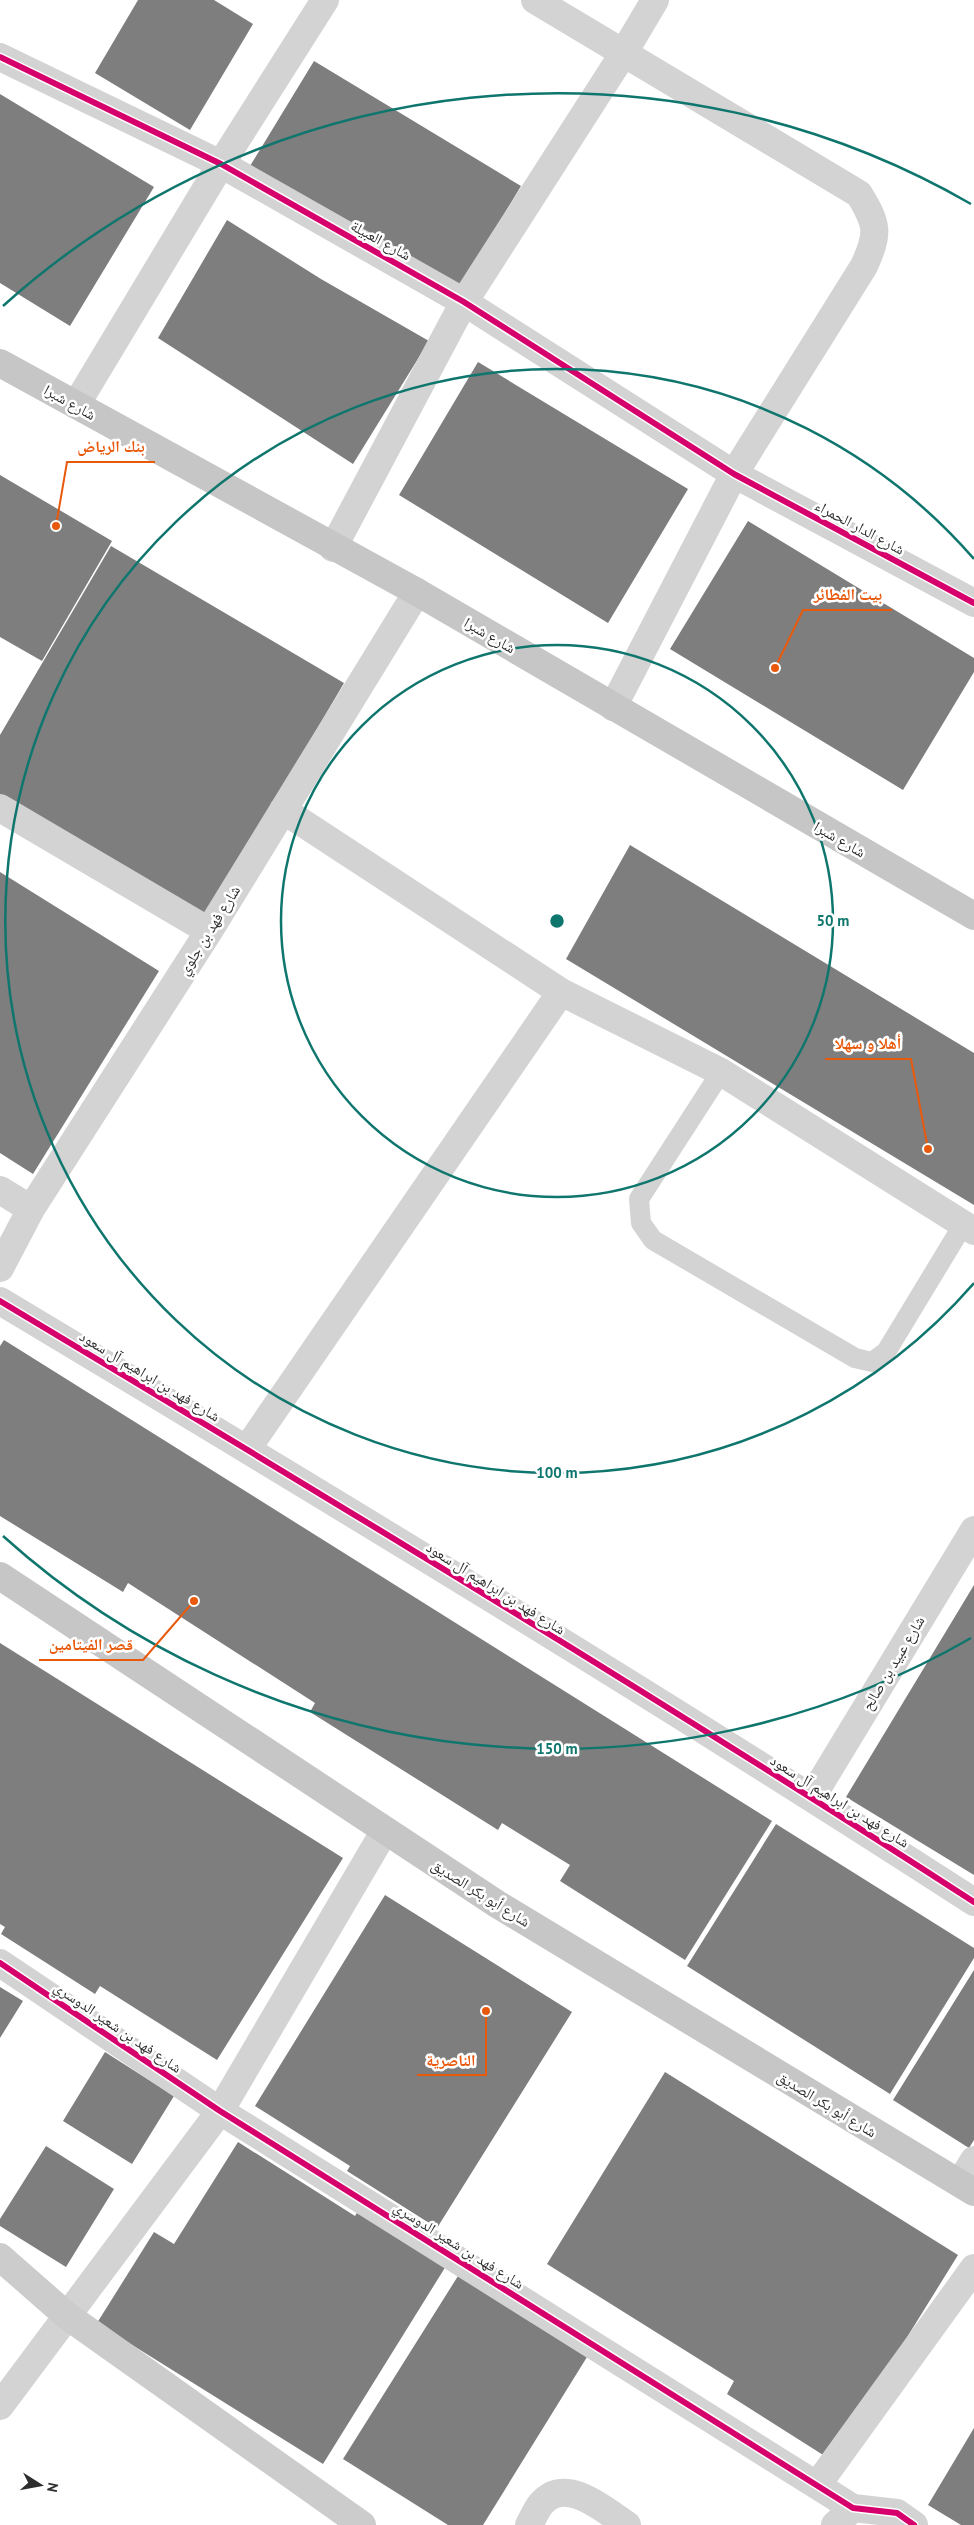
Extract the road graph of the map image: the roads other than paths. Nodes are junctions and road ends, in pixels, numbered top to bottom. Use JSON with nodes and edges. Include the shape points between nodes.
{"nodes":[{"id":1,"x":325,"y":0,"type":"edge"},
{"id":2,"x":535,"y":0,"type":"edge"},
{"id":3,"x":655,"y":0,"type":"edge"},
{"id":4,"x":623,"y":54,"type":"junction"},
{"id":5,"x":0,"y":57,"type":"edge"},
{"id":6,"x":221,"y":164,"type":"junction"},
{"id":7,"x":464,"y":302,"type":"junction"},
{"id":8,"x":0,"y":363,"type":"edge"},
{"id":9,"x":76,"y":405,"type":"junction"},
{"id":10,"x":734,"y":474,"type":"junction"},
{"id":11,"x":333,"y":548,"type":"junction"},
{"id":12,"x":417,"y":592,"type":"junction"},
{"id":13,"x":974,"y":603,"type":"edge"},
{"id":14,"x":613,"y":707,"type":"junction"},
{"id":15,"x":0,"y":808,"type":"edge"},
{"id":16,"x":283,"y":810,"type":"junction"},
{"id":17,"x":974,"y":916,"type":"edge"},
{"id":18,"x":209,"y":931,"type":"junction"},
{"id":19,"x":561,"y":992,"type":"junction"},
{"id":20,"x":721,"y":1072,"type":"junction"},
{"id":21,"x":0,"y":1190,"type":"edge"},
{"id":22,"x":31,"y":1209,"type":"junction"},
{"id":23,"x":969,"y":1228,"type":"edge"},
{"id":24,"x":0,"y":1268,"type":"edge"},
{"id":25,"x":0,"y":1301,"type":"edge"},
{"id":26,"x":246,"y":1449,"type":"junction"},
{"id":27,"x":974,"y":1530,"type":"edge"},
{"id":28,"x":0,"y":1576,"type":"edge"},
{"id":29,"x":812,"y":1797,"type":"junction"},
{"id":30,"x":384,"y":1832,"type":"junction"},
{"id":31,"x":974,"y":1902,"type":"edge"},
{"id":32,"x":0,"y":1964,"type":"edge"},
{"id":33,"x":220,"y":2111,"type":"junction"},
{"id":34,"x":974,"y":2160,"type":"edge"},
{"id":35,"x":967,"y":2188,"type":"edge"},
{"id":36,"x":0,"y":2258,"type":"edge"},
{"id":37,"x":974,"y":2268,"type":"edge"},
{"id":38,"x":66,"y":2315,"type":"junction"},
{"id":39,"x":0,"y":2406,"type":"edge"},
{"id":40,"x":818,"y":2484,"type":"junction"},
{"id":41,"x":844,"y":2516,"type":"edge"},
{"id":42,"x":362,"y":2525,"type":"edge"},
{"id":43,"x":529,"y":2525,"type":"edge"},
{"id":44,"x":627,"y":2525,"type":"edge"},
{"id":45,"x":914,"y":2525,"type":"edge"}],
"edges":[{"from":1,"to":6,"type":"street"},
{"from":2,"to":4,"type":"street"},
{"from":3,"to":4,"type":"street"},
{"from":4,"to":7,"type":"street"},
{"from":4,"to":10,"type":"street","via":[[859,194],[873,217],[874,244],[864,266]]},
{"from":5,"to":6,"type":"street","name":"شارع العبيلة"},
{"from":6,"to":7,"type":"street","name":"شارع العبيلة"},
{"from":6,"to":9,"type":"street"},
{"from":7,"to":10,"type":"street","name":"شارع العبيلة"},
{"from":7,"to":11,"type":"street"},
{"from":8,"to":9,"type":"main road","name":"شارع شبرا"},
{"from":9,"to":11,"type":"main road","name":"شارع شبرا"},
{"from":10,"to":13,"type":"street","name":"شارع الدار الحمراء"},
{"from":10,"to":14,"type":"street"},
{"from":11,"to":12,"type":"main road","name":"شارع شبرا"},
{"from":12,"to":14,"type":"main road","name":"شارع شبرا"},
{"from":12,"to":16,"type":"street","name":"شارع فهد بن جلوي"},
{"from":14,"to":17,"type":"main road","name":"شارع شبرا"},
{"from":15,"to":18,"type":"street"},
{"from":16,"to":18,"type":"street","name":"شارع فهد بن جلوي"},
{"from":16,"to":19,"type":"street"},
{"from":18,"to":22,"type":"street","name":"شارع فهد بن جلوي"},
{"from":19,"to":20,"type":"street"},
{"from":19,"to":26,"type":"street"},
{"from":20,"to":23,"type":"street"},
{"from":20,"to":23,"type":"lane","via":[[639,1199],[640,1223],[653,1240],[855,1358],[872,1362],[886,1352]]},
{"from":21,"to":22,"type":"street"},
{"from":22,"to":24,"type":"street","name":"شارع فهد بن جلوي"},
{"from":25,"to":26,"type":"street","name":"شارع فهد بن ابراهيم آل سعود"},
{"from":26,"to":29,"type":"street","name":"شارع فهد بن ابراهيم آل سعود"},
{"from":27,"to":29,"type":"street","name":"شارع عبيد بن صالح"},
{"from":28,"to":30,"type":"main road","name":"شارع أبو بكر الصديق"},
{"from":29,"to":31,"type":"street","name":"شارع فهد بن ابراهيم آل سعود"},
{"from":30,"to":33,"type":"street"},
{"from":30,"to":35,"type":"main road","name":"شارع أبو بكر الصديق","via":[[497,1904]]},
{"from":32,"to":33,"type":"street","name":"شارع فهد بن شعير الدوسري"},
{"from":33,"to":38,"type":"street"},
{"from":33,"to":40,"type":"street","name":"شارع فهد بن شعير الدوسري"},
{"from":34,"to":35,"type":"street"},
{"from":36,"to":38,"type":"street"},
{"from":37,"to":40,"type":"street"},
{"from":38,"to":39,"type":"street"},
{"from":38,"to":42,"type":"street"},
{"from":40,"to":41,"type":"street","name":"شارع فهد بن شعير الدوسري"},
{"from":41,"to":45,"type":"street","name":"شارع فهد بن شعير الدوسري","via":[[897,2513]]},
{"from":43,"to":44,"type":"street","via":[[541,2504],[557,2493],[577,2493]]}]}
